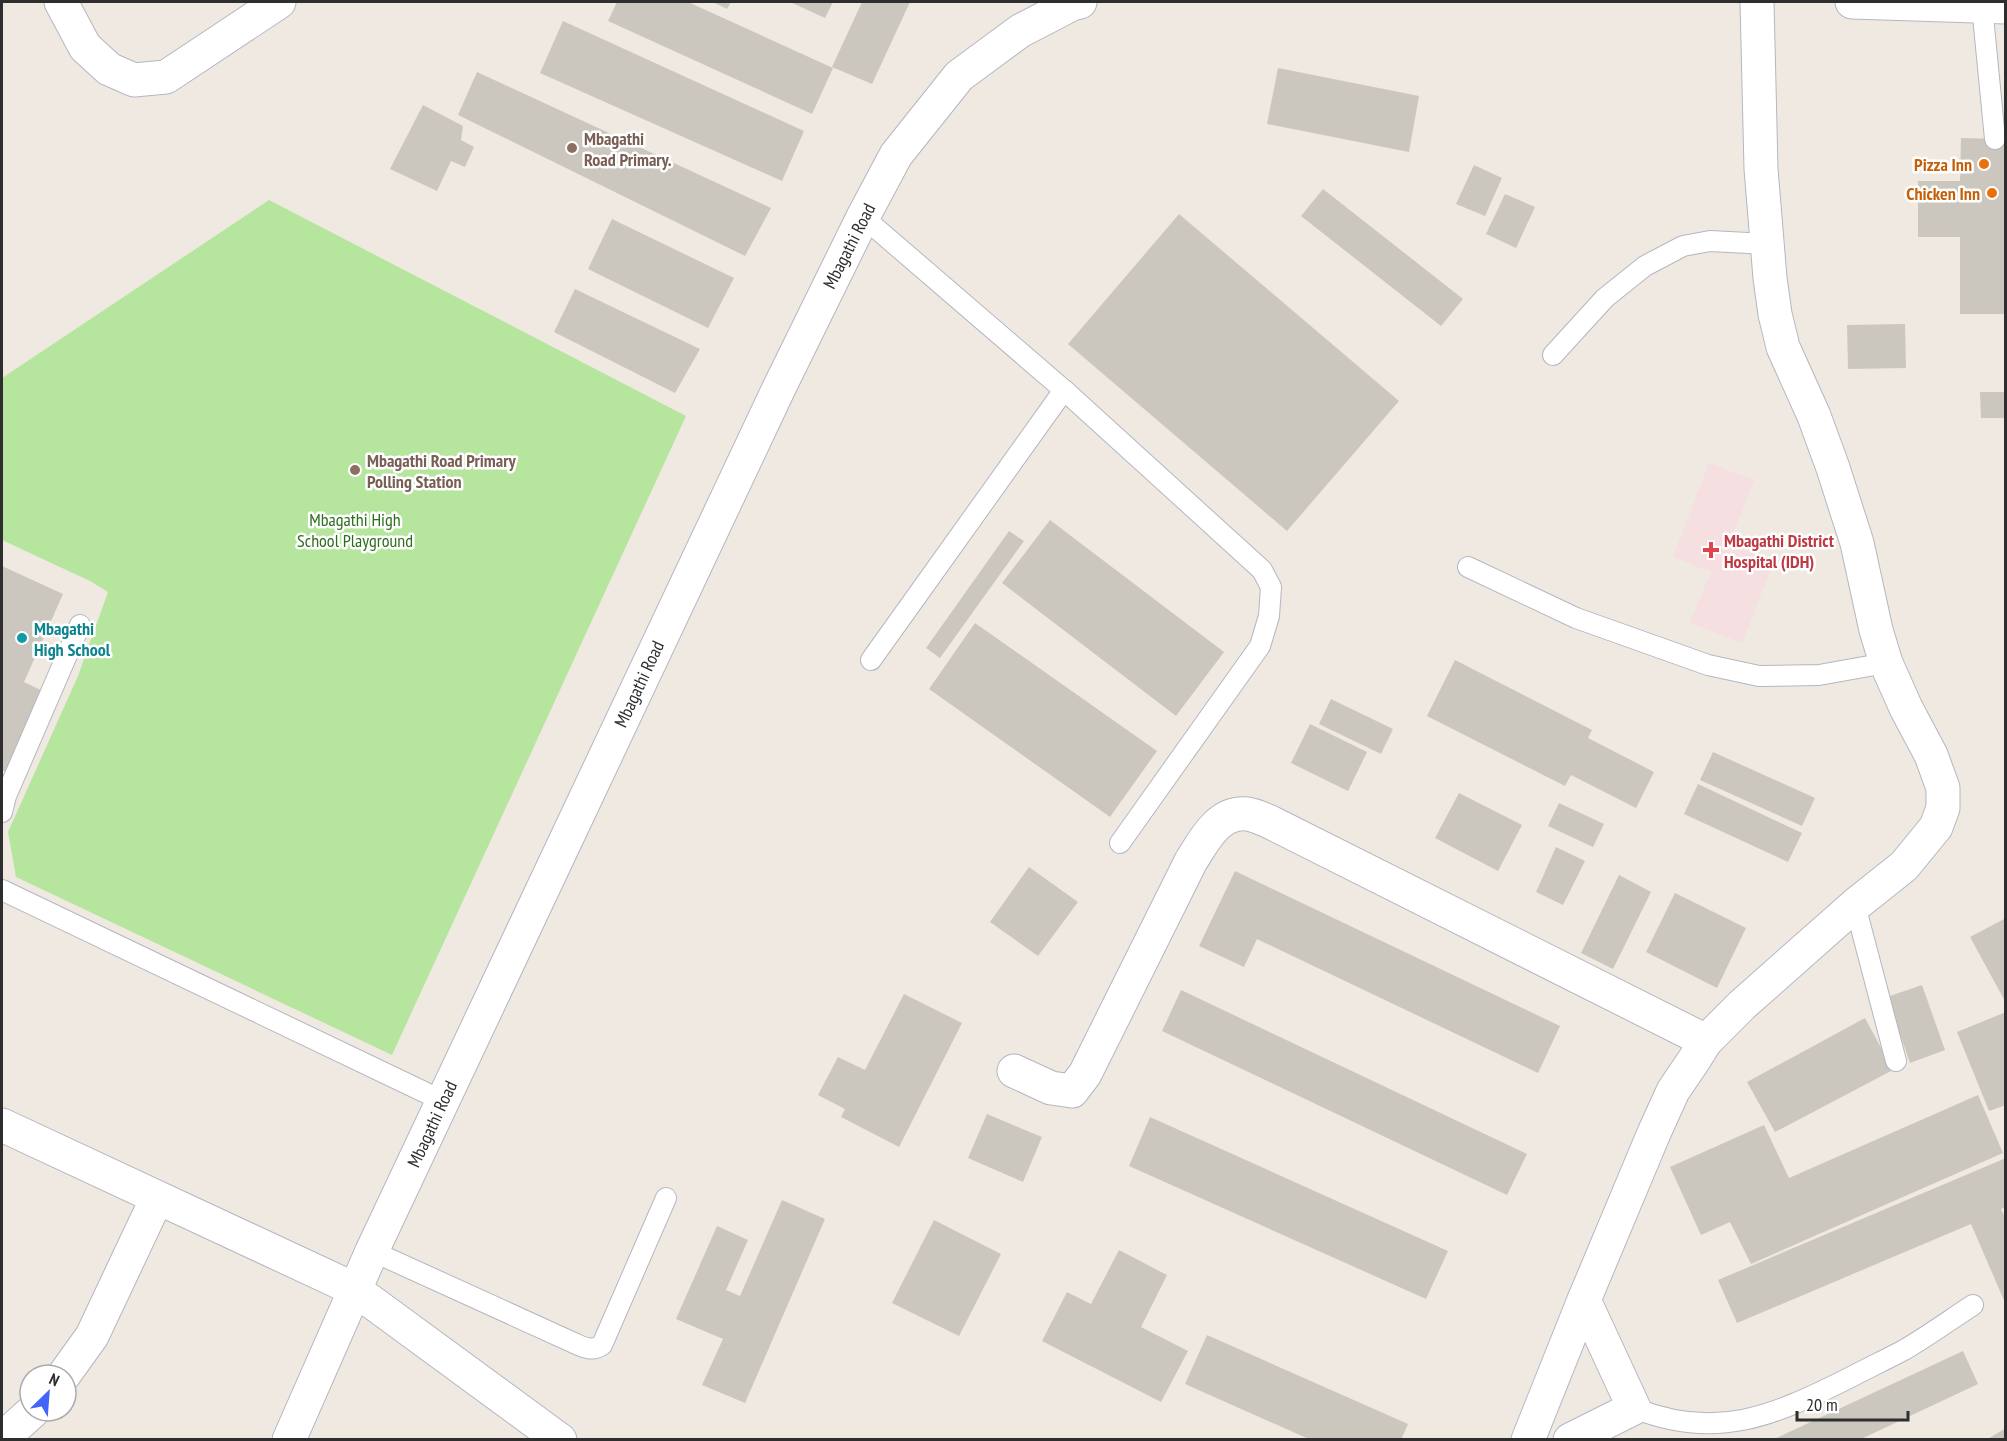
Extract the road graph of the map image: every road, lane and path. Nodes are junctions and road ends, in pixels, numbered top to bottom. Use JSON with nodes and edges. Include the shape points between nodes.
{"nodes":[{"id":1,"x":61,"y":2,"type":"edge"},
{"id":2,"x":279,"y":2,"type":"edge"},
{"id":3,"x":1080,"y":2,"type":"edge"},
{"id":4,"x":1757,"y":2,"type":"edge"},
{"id":5,"x":1852,"y":2,"type":"edge"},
{"id":6,"x":1994,"y":7,"type":"edge"},
{"id":7,"x":1995,"y":139,"type":"dead end"},
{"id":8,"x":863,"y":217,"type":"junction"},
{"id":9,"x":1767,"y":244,"type":"junction"},
{"id":10,"x":1552,"y":355,"type":"dead end"},
{"id":11,"x":1064,"y":390,"type":"junction"},
{"id":12,"x":1468,"y":567,"type":"dead end"},
{"id":13,"x":80,"y":625,"type":"dead end"},
{"id":14,"x":871,"y":660,"type":"dead end"},
{"id":15,"x":1886,"y":663,"type":"junction"},
{"id":16,"x":2,"y":812,"type":"edge"},
{"id":17,"x":1120,"y":843,"type":"dead end"},
{"id":18,"x":2,"y":890,"type":"edge"},
{"id":19,"x":1855,"y":905,"type":"junction"},
{"id":20,"x":1706,"y":1041,"type":"junction"},
{"id":21,"x":1896,"y":1060,"type":"dead end"},
{"id":22,"x":1014,"y":1071,"type":"dead end"},
{"id":23,"x":443,"y":1101,"type":"junction"},
{"id":24,"x":2,"y":1125,"type":"edge"},
{"id":25,"x":157,"y":1198,"type":"junction"},
{"id":26,"x":666,"y":1198,"type":"dead end"},
{"id":27,"x":372,"y":1251,"type":"junction"},
{"id":28,"x":354,"y":1289,"type":"junction"},
{"id":29,"x":1584,"y":1300,"type":"junction"},
{"id":30,"x":1973,"y":1305,"type":"dead end"},
{"id":31,"x":73,"y":1363,"type":"edge"},
{"id":32,"x":1634,"y":1408,"type":"junction"},
{"id":33,"x":20,"y":1423,"type":"edge"},
{"id":34,"x":2,"y":1439,"type":"edge"},
{"id":35,"x":289,"y":1440,"type":"edge"},
{"id":36,"x":560,"y":1440,"type":"edge"},
{"id":37,"x":1528,"y":1440,"type":"edge"},
{"id":38,"x":1570,"y":1440,"type":"edge"}],
"edges":[{"from":1,"to":2,"type":"street","via":[[86,46],[110,69],[134,80],[166,77]]},
{"from":3,"to":8,"type":"street","name":"Mbagathi Road","via":[[1020,31],[959,76],[896,155]]},
{"from":4,"to":9,"type":"street"},
{"from":5,"to":6,"type":"street"},
{"from":6,"to":7,"type":"lane"},
{"from":8,"to":11,"type":"lane"},
{"from":8,"to":23,"type":"street","name":"Mbagathi Road"},
{"from":9,"to":10,"type":"lane","via":[[1710,241],[1683,246],[1645,266],[1605,298]]},
{"from":9,"to":15,"type":"street","via":[[1775,314],[1784,347],[1833,468],[1857,543]]},
{"from":11,"to":14,"type":"lane"},
{"from":11,"to":17,"type":"lane","via":[[1262,570],[1271,587],[1269,616],[1260,646]]},
{"from":12,"to":15,"type":"lane","via":[[1576,618],[1708,665],[1759,676],[1819,675]]},
{"from":13,"to":16,"type":"lane"},
{"from":15,"to":19,"type":"street","via":[[1931,755],[1943,788],[1943,808],[1923,846]]},
{"from":18,"to":23,"type":"lane"},
{"from":19,"to":20,"type":"street"},
{"from":19,"to":21,"type":"lane"},
{"from":20,"to":22,"type":"street","via":[[1248,814],[1228,816],[1212,829],[1191,861],[1085,1074],[1072,1091],[1051,1088]]},
{"from":20,"to":29,"type":"street","via":[[1673,1091]]},
{"from":23,"to":27,"type":"street","name":"Mbagathi Road"},
{"from":24,"to":25,"type":"street"},
{"from":25,"to":28,"type":"street"},
{"from":25,"to":31,"type":"street","via":[[92,1336]]},
{"from":26,"to":27,"type":"lane","via":[[598,1348],[574,1343]]},
{"from":27,"to":28,"type":"street","name":"Mbagathi Road"},
{"from":28,"to":35,"type":"street","name":"Mbagathi Road"},
{"from":28,"to":36,"type":"street"},
{"from":29,"to":32,"type":"street"},
{"from":29,"to":37,"type":"street"},
{"from":30,"to":32,"type":"lane","via":[[1905,1350],[1798,1404],[1761,1416],[1701,1424],[1675,1421]]},
{"from":32,"to":38,"type":"street"},
{"from":33,"to":34,"type":"street"}]}
